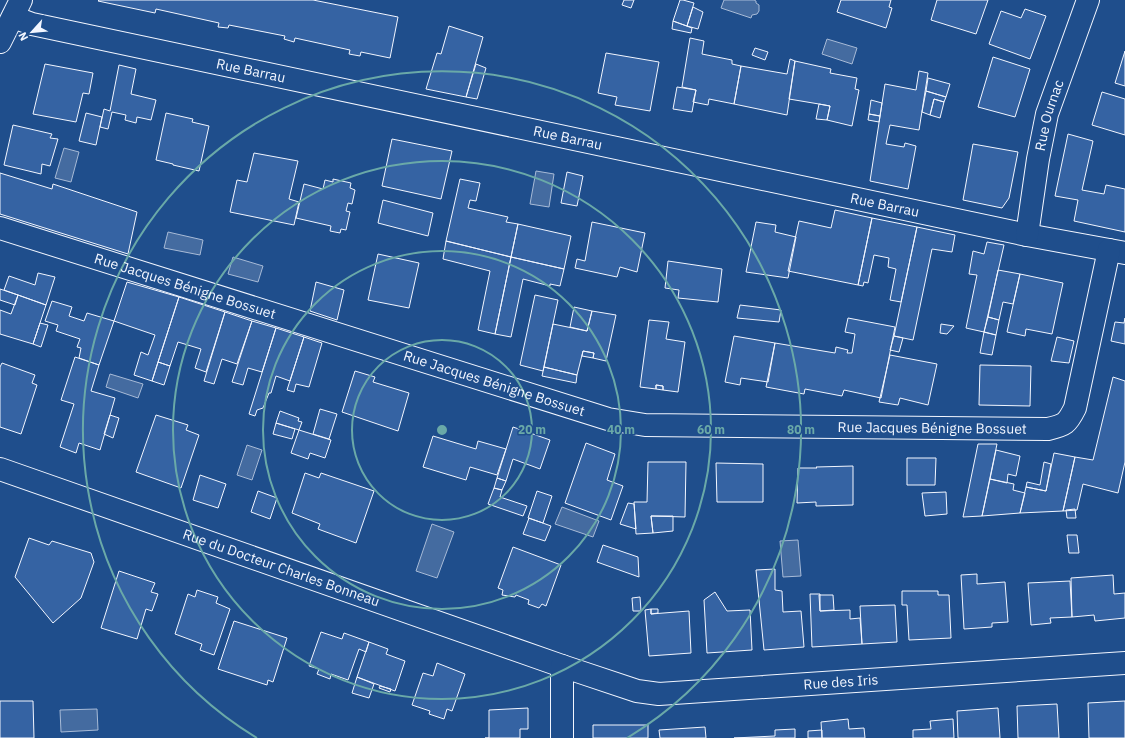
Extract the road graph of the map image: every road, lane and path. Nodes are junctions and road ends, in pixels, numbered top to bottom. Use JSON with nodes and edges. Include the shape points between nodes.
{"nodes":[{"id":1,"x":1088,"y":0,"type":"edge"},
{"id":2,"x":17,"y":8,"type":"edge"},
{"id":3,"x":0,"y":42,"type":"edge"},
{"id":4,"x":0,"y":228,"type":"edge"},
{"id":5,"x":1027,"y":235,"type":"junction"},
{"id":6,"x":1117,"y":251,"type":"edge"},
{"id":7,"x":0,"y":470,"type":"edge"},
{"id":8,"x":1125,"y":663,"type":"edge"},
{"id":9,"x":562,"y":666,"type":"junction"},
{"id":10,"x":562,"y":738,"type":"edge"}],
"edges":[{"from":1,"to":5,"type":"street","name":"Rue Ournac","via":[[1047,114]]},
{"from":2,"to":3,"type":"street"},
{"from":2,"to":5,"type":"street","name":"Rue Barrau","via":[[32,24]]},
{"from":4,"to":6,"type":"street","name":"Rue Jacques Bénigne Bossuet","via":[[608,419],[645,426],[1048,429],[1060,426],[1069,419],[1075,408]]},
{"from":5,"to":6,"type":"street","name":"Rue Barrau"},
{"from":7,"to":9,"type":"street","name":"Rue du Docteur Charles Bonneau"},
{"from":8,"to":9,"type":"street","name":"Rue des Iris","via":[[659,694],[637,691]]},
{"from":9,"to":10,"type":"street"}]}
